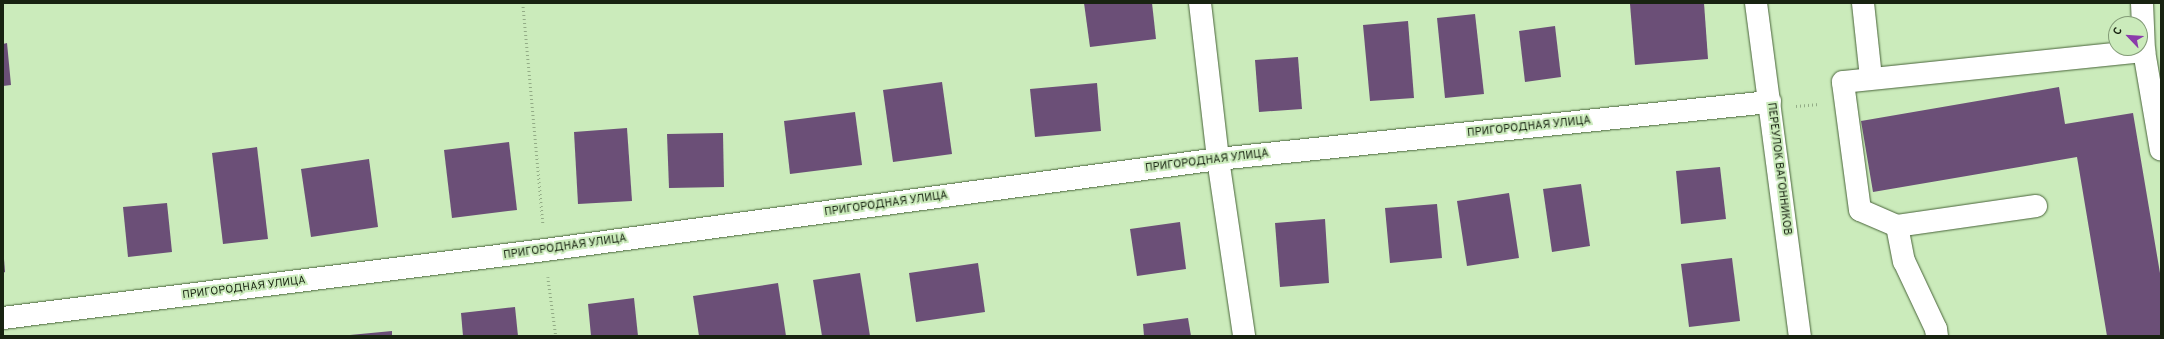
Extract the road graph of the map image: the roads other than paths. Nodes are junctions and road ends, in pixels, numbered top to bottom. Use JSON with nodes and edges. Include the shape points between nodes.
{"nodes":[{"id":1,"x":1200,"y":3,"type":"edge"},
{"id":2,"x":1756,"y":3,"type":"edge"},
{"id":3,"x":1863,"y":3,"type":"edge"},
{"id":4,"x":2142,"y":3,"type":"edge"},
{"id":5,"x":2143,"y":16,"type":"edge"},
{"id":6,"x":2108,"y":55,"type":"edge"},
{"id":7,"x":2145,"y":56,"type":"edge"},
{"id":8,"x":1871,"y":78,"type":"junction"},
{"id":9,"x":1771,"y":105,"type":"junction"},
{"id":10,"x":2161,"y":150,"type":"edge"},
{"id":11,"x":1218,"y":159,"type":"junction"},
{"id":12,"x":2036,"y":206,"type":"dead end"},
{"id":13,"x":1897,"y":226,"type":"junction"},
{"id":14,"x":3,"y":318,"type":"edge"},
{"id":15,"x":1244,"y":336,"type":"edge"},
{"id":16,"x":1800,"y":336,"type":"edge"},
{"id":17,"x":1937,"y":336,"type":"edge"}],
"edges":[{"from":1,"to":11,"type":"street"},
{"from":2,"to":9,"type":"street","name":"ПЕРЕУЛОК ВАГОННИКОВ"},
{"from":3,"to":8,"type":"street"},
{"from":4,"to":5,"type":"street"},
{"from":6,"to":8,"type":"street"},
{"from":7,"to":10,"type":"street"},
{"from":8,"to":13,"type":"street","via":[[1843,82],[1860,210]]},
{"from":9,"to":11,"type":"street","name":"ПРИГОРОДНАЯ УЛИЦА"},
{"from":9,"to":16,"type":"street","name":"ПЕРЕУЛОК ВАГОННИКОВ"},
{"from":11,"to":14,"type":"street","name":"ПРИГОРОДНАЯ УЛИЦА","via":[[545,250]]},
{"from":11,"to":15,"type":"street"},
{"from":12,"to":13,"type":"street"},
{"from":13,"to":17,"type":"street","via":[[1904,261]]}]}
